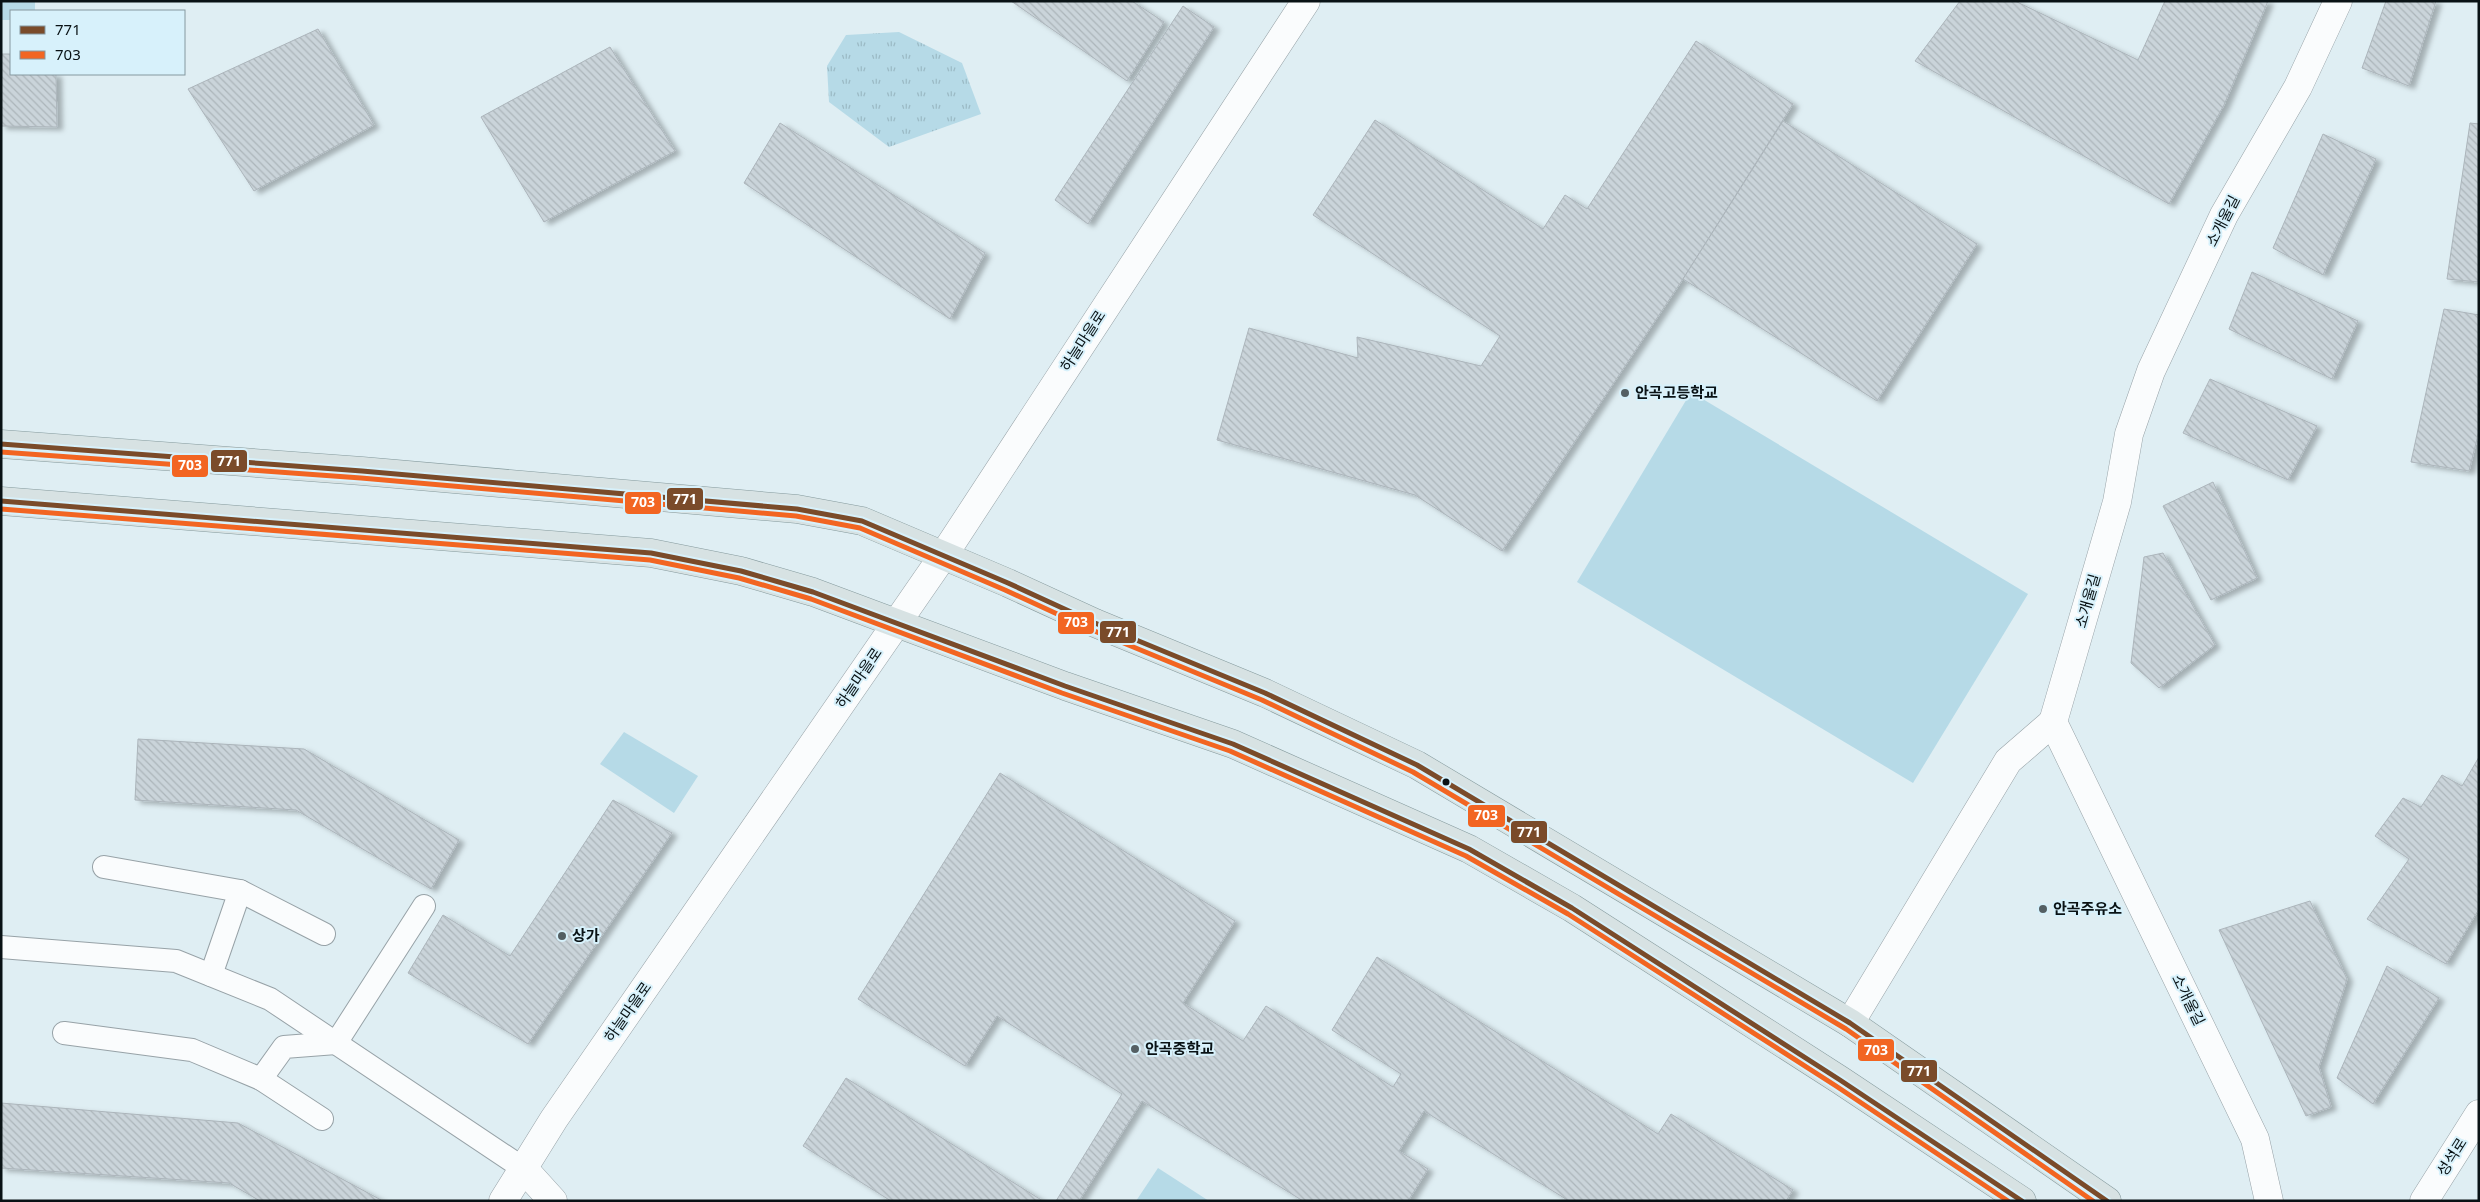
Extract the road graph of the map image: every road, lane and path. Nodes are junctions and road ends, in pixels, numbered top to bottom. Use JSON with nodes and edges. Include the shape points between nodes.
{"nodes":[{"id":1,"x":2338,"y":1,"type":"edge"},
{"id":2,"x":1304,"y":2,"type":"edge"},
{"id":3,"x":1,"y":444,"type":"edge"},
{"id":4,"x":1,"y":501,"type":"edge"},
{"id":5,"x":944,"y":556,"type":"junction"},
{"id":6,"x":896,"y":624,"type":"junction"},
{"id":7,"x":2053,"y":722,"type":"junction"},
{"id":8,"x":104,"y":866,"type":"dead end"},
{"id":9,"x":240,"y":891,"type":"junction"},
{"id":10,"x":424,"y":906,"type":"dead end"},
{"id":11,"x":324,"y":934,"type":"dead end"},
{"id":12,"x":1,"y":948,"type":"edge"},
{"id":13,"x":211,"y":975,"type":"junction"},
{"id":14,"x":1850,"y":1023,"type":"junction"},
{"id":15,"x":64,"y":1033,"type":"dead end"},
{"id":16,"x":336,"y":1043,"type":"junction"},
{"id":17,"x":261,"y":1079,"type":"junction"},
{"id":18,"x":2479,"y":1114,"type":"edge"},
{"id":19,"x":322,"y":1119,"type":"dead end"},
{"id":20,"x":524,"y":1169,"type":"junction"},
{"id":21,"x":504,"y":1201,"type":"edge"},
{"id":22,"x":553,"y":1201,"type":"edge"},
{"id":23,"x":2022,"y":1201,"type":"edge"},
{"id":24,"x":2107,"y":1201,"type":"edge"},
{"id":25,"x":2269,"y":1201,"type":"edge"},
{"id":26,"x":2424,"y":1201,"type":"edge"}],
"edges":[{"from":1,"to":7,"type":"street","name":"소개울길","via":[[2298,87],[2224,215],[2151,371],[2129,434],[2117,502]]},
{"from":2,"to":5,"type":"street","name":"하늘마을로"},
{"from":3,"to":5,"type":"main road","via":[[797,509],[862,522]]},
{"from":4,"to":6,"type":"main road","via":[[651,553],[750,574],[813,592]]},
{"from":5,"to":6,"type":"street","name":"하늘마을로"},
{"from":5,"to":14,"type":"main road","via":[[1095,623],[1264,692],[1417,765]]},
{"from":6,"to":20,"type":"street","name":"하늘마을로","via":[[554,1119]]},
{"from":6,"to":23,"type":"main road","via":[[1233,744],[1469,850],[1572,908]]},
{"from":7,"to":14,"type":"street","via":[[2008,761]]},
{"from":7,"to":25,"type":"street","name":"소개울길","via":[[2255,1139]]},
{"from":8,"to":9,"type":"lane"},
{"from":9,"to":11,"type":"lane"},
{"from":9,"to":13,"type":"lane"},
{"from":10,"to":16,"type":"lane"},
{"from":12,"to":13,"type":"lane","via":[[176,961]]},
{"from":13,"to":16,"type":"lane","via":[[270,999]]},
{"from":14,"to":24,"type":"main road"},
{"from":15,"to":17,"type":"lane","via":[[192,1050]]},
{"from":16,"to":17,"type":"lane","via":[[284,1047]]},
{"from":16,"to":20,"type":"lane"},
{"from":17,"to":19,"type":"lane"},
{"from":18,"to":26,"type":"street","name":"성석로"},
{"from":20,"to":21,"type":"street","name":"하늘마을로"},
{"from":20,"to":22,"type":"street"}]}
